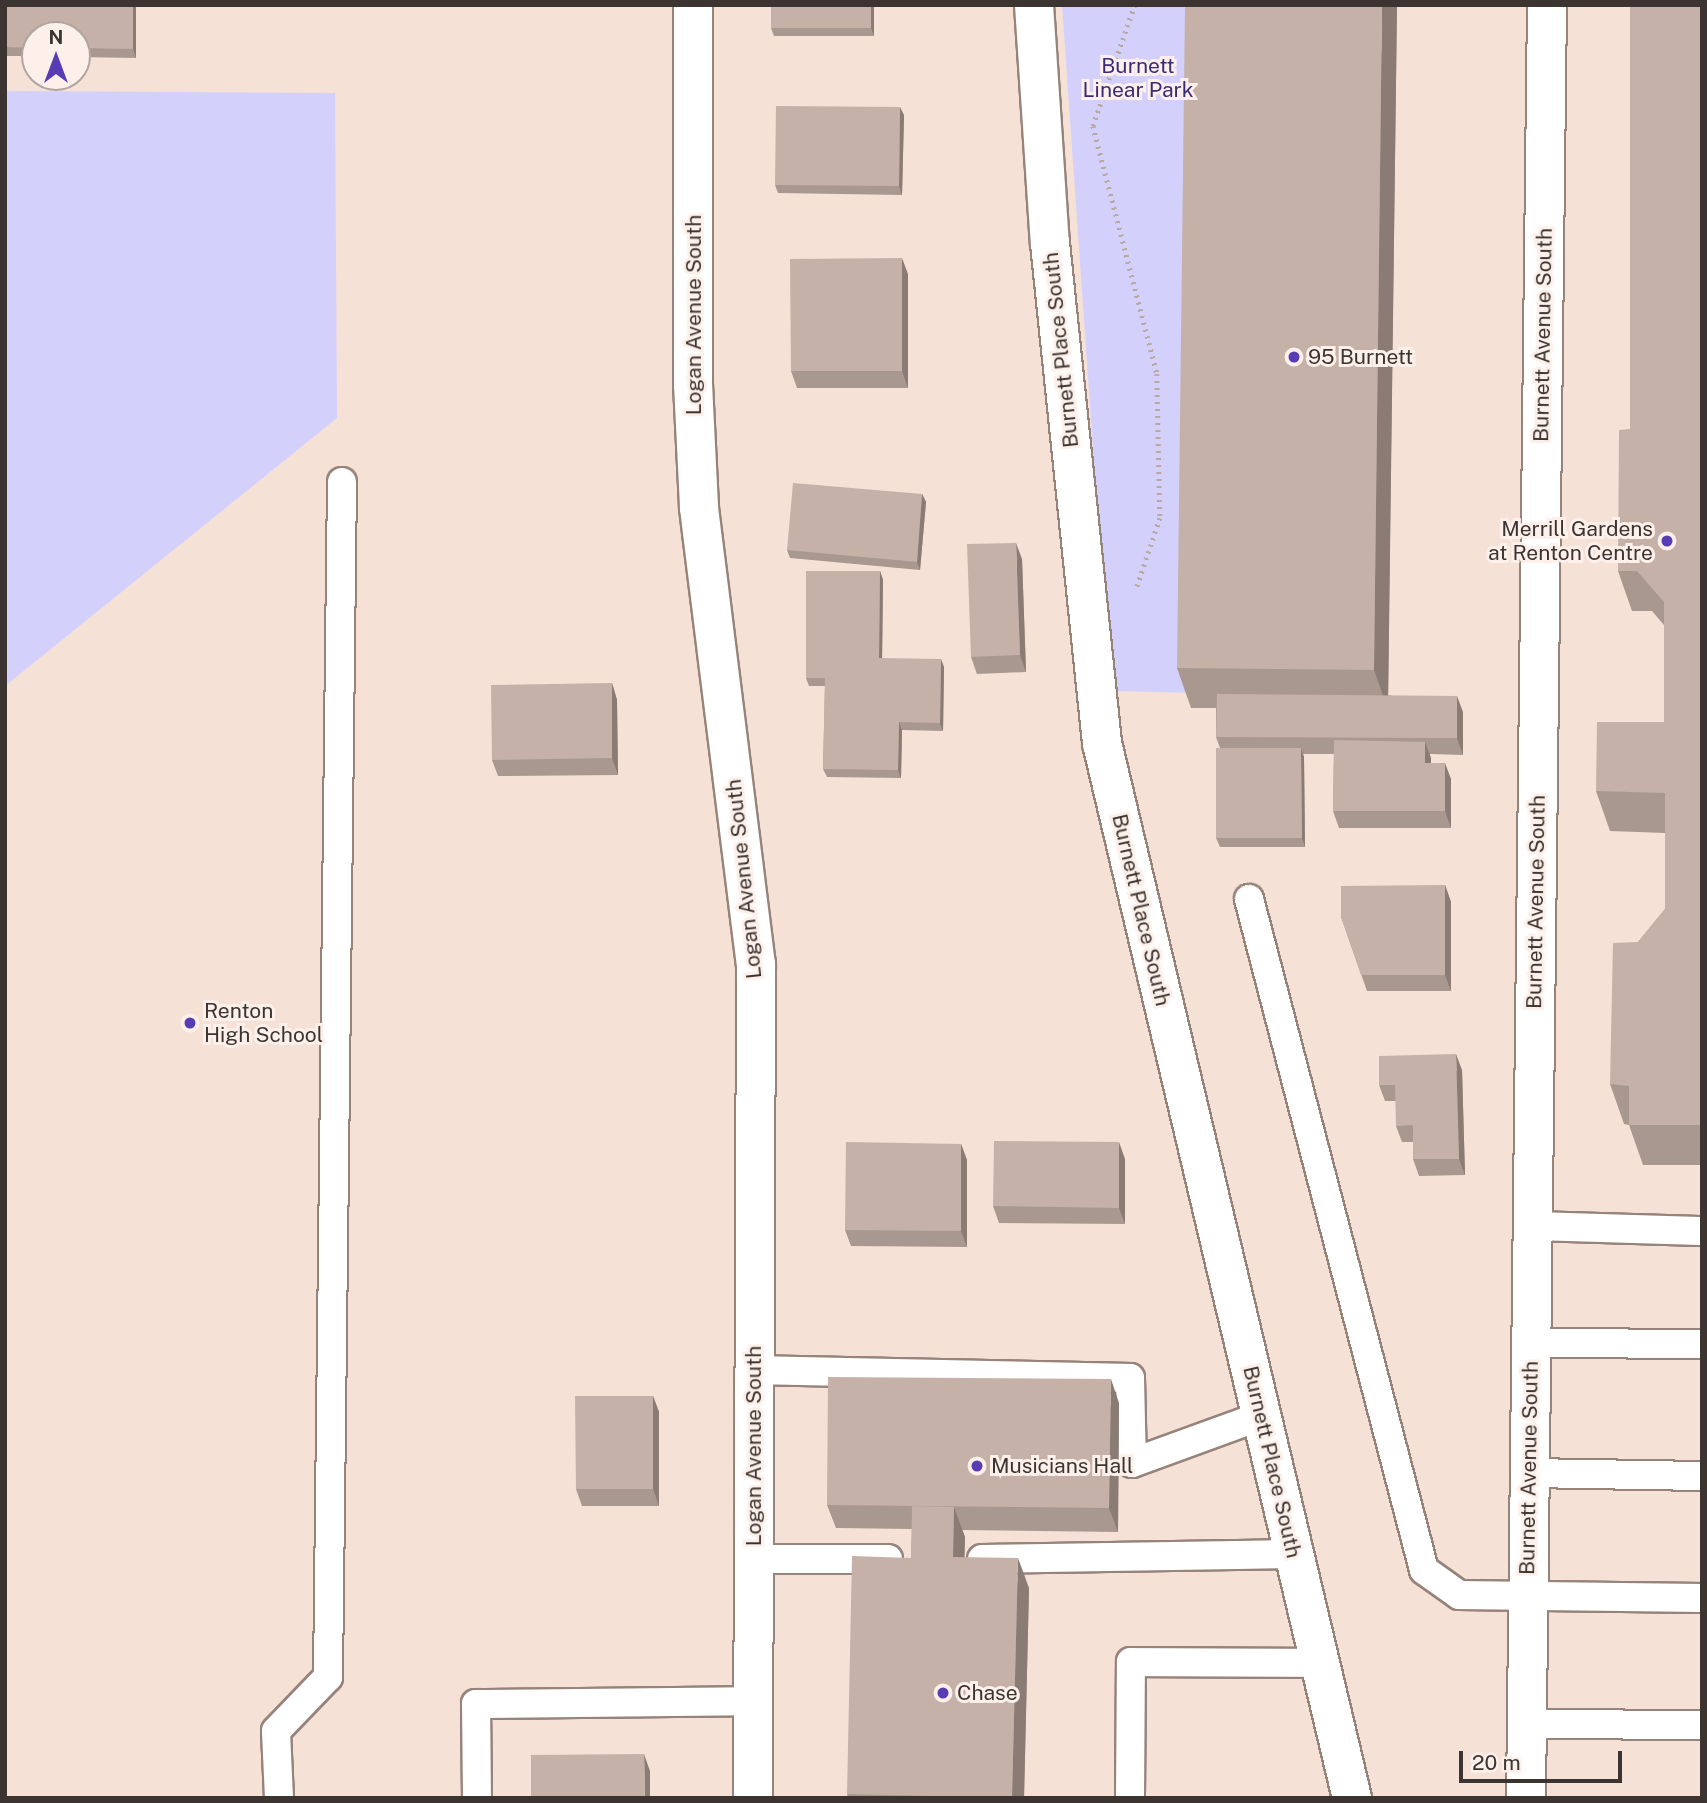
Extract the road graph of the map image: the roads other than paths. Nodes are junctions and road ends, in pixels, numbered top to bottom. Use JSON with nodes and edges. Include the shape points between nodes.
{"nodes":[{"id":1,"x":693,"y":5,"type":"edge"},
{"id":2,"x":1034,"y":5,"type":"edge"},
{"id":3,"x":1547,"y":5,"type":"edge"},
{"id":4,"x":342,"y":482,"type":"dead end"},
{"id":5,"x":1250,"y":899,"type":"dead end"},
{"id":6,"x":1532,"y":1226,"type":"junction"},
{"id":7,"x":1702,"y":1231,"type":"edge"},
{"id":8,"x":1531,"y":1343,"type":"junction"},
{"id":9,"x":1702,"y":1344,"type":"edge"},
{"id":10,"x":754,"y":1370,"type":"junction"},
{"id":11,"x":1261,"y":1416,"type":"junction"},
{"id":12,"x":1530,"y":1473,"type":"junction"},
{"id":13,"x":1702,"y":1476,"type":"edge"},
{"id":14,"x":1293,"y":1554,"type":"junction"},
{"id":15,"x":754,"y":1559,"type":"junction"},
{"id":16,"x":965,"y":1559,"type":"edge"},
{"id":17,"x":922,"y":1560,"type":"edge"},
{"id":18,"x":1528,"y":1596,"type":"junction"},
{"id":19,"x":1702,"y":1598,"type":"edge"},
{"id":20,"x":1321,"y":1663,"type":"junction"},
{"id":21,"x":754,"y":1700,"type":"junction"},
{"id":22,"x":1526,"y":1724,"type":"junction"},
{"id":23,"x":1702,"y":1725,"type":"edge"},
{"id":24,"x":279,"y":1798,"type":"edge"},
{"id":25,"x":477,"y":1798,"type":"edge"},
{"id":26,"x":754,"y":1798,"type":"edge"},
{"id":27,"x":1130,"y":1798,"type":"edge"},
{"id":28,"x":1352,"y":1798,"type":"edge"},
{"id":29,"x":1526,"y":1798,"type":"edge"}],
"edges":[{"from":1,"to":10,"type":"street","name":"Logan Avenue South","via":[[693,384],[699,508],[756,964]]},
{"from":2,"to":11,"type":"street","name":"Burnett Place South","via":[[1050,243],[1102,743]]},
{"from":3,"to":6,"type":"street","name":"Burnett Avenue South"},
{"from":4,"to":24,"type":"lane","via":[[328,1677],[276,1731]]},
{"from":5,"to":18,"type":"lane","via":[[1417,1552],[1433,1580],[1458,1595]]},
{"from":6,"to":7,"type":"lane"},
{"from":6,"to":8,"type":"street","name":"Burnett Avenue South"},
{"from":8,"to":9,"type":"lane"},
{"from":8,"to":12,"type":"street","name":"Burnett Avenue South"},
{"from":10,"to":11,"type":"lane","via":[[1130,1378],[1132,1463]]},
{"from":10,"to":15,"type":"street","name":"Logan Avenue South"},
{"from":11,"to":14,"type":"street","name":"Burnett Place South"},
{"from":12,"to":13,"type":"lane"},
{"from":12,"to":18,"type":"street","name":"Burnett Avenue South"},
{"from":14,"to":16,"type":"lane"},
{"from":14,"to":20,"type":"street","name":"Burnett Place South"},
{"from":15,"to":17,"type":"lane"},
{"from":15,"to":21,"type":"street","name":"Logan Avenue South"},
{"from":18,"to":19,"type":"lane"},
{"from":18,"to":22,"type":"street","name":"Burnett Avenue South"},
{"from":20,"to":27,"type":"lane","via":[[1131,1662]]},
{"from":20,"to":28,"type":"street","name":"Burnett Place South"},
{"from":21,"to":25,"type":"lane","via":[[476,1704]]},
{"from":21,"to":26,"type":"street","name":"Logan Avenue South"},
{"from":22,"to":23,"type":"lane"},
{"from":22,"to":29,"type":"street","name":"Burnett Avenue South"}]}
